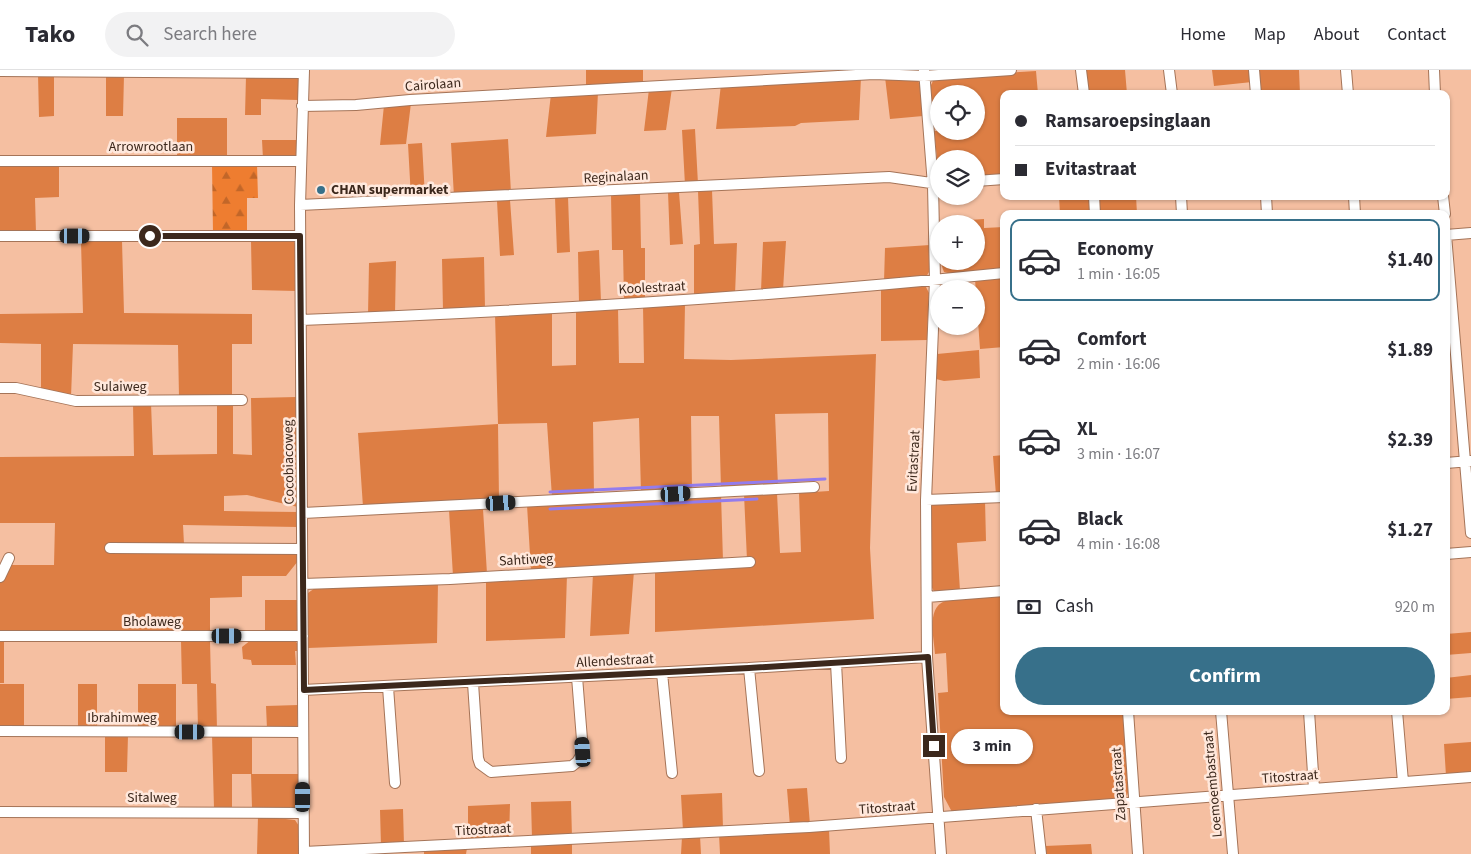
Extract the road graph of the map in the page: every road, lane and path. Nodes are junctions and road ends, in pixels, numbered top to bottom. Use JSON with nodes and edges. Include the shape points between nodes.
{"nodes":[{"id":1,"x":1011,"y":70,"type":"edge"},
{"id":2,"x":1081,"y":70,"type":"edge"},
{"id":3,"x":1169,"y":70,"type":"edge"},
{"id":4,"x":1254,"y":70,"type":"edge"},
{"id":5,"x":1346,"y":70,"type":"edge"},
{"id":6,"x":1434,"y":70,"type":"edge"},
{"id":7,"x":0,"y":71,"type":"edge"},
{"id":8,"x":304,"y":71,"type":"edge"},
{"id":9,"x":924,"y":73,"type":"edge"},
{"id":10,"x":1084,"y":90,"type":"edge"},
{"id":11,"x":1172,"y":90,"type":"edge"},
{"id":12,"x":1256,"y":90,"type":"edge"},
{"id":13,"x":1348,"y":90,"type":"edge"},
{"id":14,"x":1436,"y":90,"type":"edge"},
{"id":15,"x":302,"y":106,"type":"junction"},
{"id":16,"x":932,"y":150,"type":"edge"},
{"id":17,"x":0,"y":160,"type":"edge"},
{"id":18,"x":301,"y":161,"type":"junction"},
{"id":19,"x":1000,"y":179,"type":"edge"},
{"id":20,"x":985,"y":180,"type":"edge"},
{"id":21,"x":930,"y":183,"type":"edge"},
{"id":22,"x":936,"y":205,"type":"edge"},
{"id":23,"x":300,"y":206,"type":"junction"},
{"id":24,"x":1471,"y":233,"type":"edge"},
{"id":25,"x":1450,"y":235,"type":"edge"},
{"id":26,"x":0,"y":236,"type":"edge"},
{"id":27,"x":300,"y":236,"type":"junction"},
{"id":28,"x":1000,"y":273,"type":"edge"},
{"id":29,"x":1450,"y":276,"type":"edge"},
{"id":30,"x":930,"y":280,"type":"edge"},
{"id":31,"x":936,"y":280,"type":"joint"},
{"id":32,"x":301,"y":320,"type":"junction"},
{"id":33,"x":934,"y":335,"type":"edge"},
{"id":34,"x":0,"y":388,"type":"edge"},
{"id":35,"x":242,"y":400,"type":"dead end"},
{"id":36,"x":1468,"y":461,"type":"edge"},
{"id":37,"x":1450,"y":462,"type":"edge"},
{"id":38,"x":814,"y":488,"type":"dead end"},
{"id":39,"x":1000,"y":497,"type":"edge"},
{"id":40,"x":926,"y":500,"type":"junction"},
{"id":41,"x":303,"y":513,"type":"junction"},
{"id":42,"x":1471,"y":533,"type":"edge"},
{"id":43,"x":110,"y":548,"type":"dead end"},
{"id":44,"x":302,"y":548,"type":"junction"},
{"id":45,"x":1471,"y":552,"type":"edge"},
{"id":46,"x":1450,"y":554,"type":"edge"},
{"id":47,"x":9,"y":558,"type":"dead end"},
{"id":48,"x":750,"y":562,"type":"dead end"},
{"id":49,"x":0,"y":577,"type":"edge"},
{"id":50,"x":303,"y":584,"type":"junction"},
{"id":51,"x":1000,"y":591,"type":"edge"},
{"id":52,"x":927,"y":597,"type":"junction"},
{"id":53,"x":0,"y":636,"type":"edge"},
{"id":54,"x":303,"y":636,"type":"junction"},
{"id":55,"x":928,"y":657,"type":"junction"},
{"id":56,"x":836,"y":663,"type":"junction"},
{"id":57,"x":749,"y":668,"type":"junction"},
{"id":58,"x":662,"y":672,"type":"junction"},
{"id":59,"x":578,"y":677,"type":"junction"},
{"id":60,"x":472,"y":683,"type":"junction"},
{"id":61,"x":388,"y":687,"type":"junction"},
{"id":62,"x":304,"y":690,"type":"junction"},
{"id":63,"x":1128,"y":715,"type":"edge"},
{"id":64,"x":1221,"y":715,"type":"edge"},
{"id":65,"x":1309,"y":715,"type":"edge"},
{"id":66,"x":1397,"y":715,"type":"edge"},
{"id":67,"x":0,"y":731,"type":"edge"},
{"id":68,"x":303,"y":732,"type":"junction"},
{"id":69,"x":841,"y":758,"type":"dead end"},
{"id":70,"x":759,"y":771,"type":"dead end"},
{"id":71,"x":672,"y":773,"type":"dead end"},
{"id":72,"x":1471,"y":777,"type":"edge"},
{"id":73,"x":1403,"y":782,"type":"junction"},
{"id":74,"x":395,"y":783,"type":"dead end"},
{"id":75,"x":1314,"y":789,"type":"junction"},
{"id":76,"x":1227,"y":795,"type":"junction"},
{"id":77,"x":1135,"y":802,"type":"junction"},
{"id":78,"x":1036,"y":810,"type":"junction"},
{"id":79,"x":0,"y":812,"type":"edge"},
{"id":80,"x":303,"y":814,"type":"junction"},
{"id":81,"x":939,"y":817,"type":"junction"},
{"id":82,"x":304,"y":853,"type":"edge"},
{"id":83,"x":941,"y":854,"type":"edge"},
{"id":84,"x":1041,"y":854,"type":"edge"},
{"id":85,"x":1138,"y":854,"type":"edge"},
{"id":86,"x":1233,"y":854,"type":"edge"}],
"edges":[{"from":1,"to":9,"type":"street","name":"Cairolaan"},
{"from":2,"to":10,"type":"street"},
{"from":3,"to":11,"type":"street"},
{"from":4,"to":12,"type":"street"},
{"from":5,"to":13,"type":"street"},
{"from":6,"to":14,"type":"street"},
{"from":7,"to":8,"type":"street"},
{"from":8,"to":15,"type":"street","name":"Cocobiacoweg"},
{"from":9,"to":15,"type":"street","name":"Cairolaan"},
{"from":9,"to":16,"type":"street","name":"Evitastraat"},
{"from":15,"to":18,"type":"street","name":"Cocobiacoweg"},
{"from":17,"to":18,"type":"street","name":"Arrowrootlaan"},
{"from":18,"to":23,"type":"street","name":"Cocobiacoweg"},
{"from":19,"to":20,"type":"street"},
{"from":21,"to":23,"type":"street","name":"Reginalaan","via":[[889,177]]},
{"from":22,"to":31,"type":"street","name":"Evitastraat"},
{"from":23,"to":27,"type":"street","name":"Cocobiacoweg"},
{"from":24,"to":25,"type":"street"},
{"from":26,"to":27,"type":"street"},
{"from":27,"to":32,"type":"street","name":"Cocobiacoweg"},
{"from":28,"to":31,"type":"street","name":"Koolestraat"},
{"from":29,"to":36,"type":"street"},
{"from":30,"to":32,"type":"street","name":"Koolestraat","via":[[702,299]]},
{"from":32,"to":41,"type":"street","name":"Cocobiacoweg"},
{"from":33,"to":40,"type":"street","name":"Evitastraat"},
{"from":34,"to":35,"type":"street","name":"Sulaiweg","via":[[16,388],[76,401]]},
{"from":36,"to":37,"type":"street"},
{"from":36,"to":42,"type":"street"},
{"from":38,"to":41,"type":"street"},
{"from":39,"to":40,"type":"street"},
{"from":40,"to":52,"type":"street","name":"Evitastraat"},
{"from":41,"to":44,"type":"street","name":"Cocobiacoweg"},
{"from":43,"to":44,"type":"street"},
{"from":44,"to":50,"type":"street","name":"Cocobiacoweg"},
{"from":45,"to":46,"type":"street"},
{"from":47,"to":49,"type":"street"},
{"from":48,"to":50,"type":"street","name":"Sahtiweg"},
{"from":50,"to":54,"type":"street","name":"Cocobiacoweg"},
{"from":51,"to":52,"type":"street"},
{"from":52,"to":55,"type":"street","name":"Evitastraat"},
{"from":53,"to":54,"type":"street","name":"Bholaweg"},
{"from":54,"to":62,"type":"street","name":"Cocobiacoweg"},
{"from":55,"to":56,"type":"street","name":"Allendestraat"},
{"from":55,"to":81,"type":"street","name":"Evitastraat"},
{"from":56,"to":57,"type":"street","name":"Allendestraat"},
{"from":56,"to":69,"type":"street"},
{"from":57,"to":58,"type":"street","name":"Allendestraat"},
{"from":57,"to":70,"type":"street"},
{"from":58,"to":59,"type":"street","name":"Allendestraat"},
{"from":58,"to":71,"type":"street"},
{"from":59,"to":60,"type":"street","name":"Allendestraat"},
{"from":59,"to":60,"type":"street","via":[[583,752],[577,762],[572,766],[492,772],[480,764],[478,758]]},
{"from":60,"to":61,"type":"street","name":"Allendestraat"},
{"from":61,"to":62,"type":"street","name":"Allendestraat"},
{"from":61,"to":74,"type":"street"},
{"from":62,"to":68,"type":"street","name":"Cocobiacoweg"},
{"from":63,"to":77,"type":"street","name":"Zapatastraat"},
{"from":64,"to":76,"type":"street","name":"Loemoembastraat"},
{"from":65,"to":75,"type":"street"},
{"from":66,"to":73,"type":"street"},
{"from":67,"to":68,"type":"street","name":"Ibrahimweg"},
{"from":68,"to":80,"type":"street","name":"Cocobiacoweg"},
{"from":72,"to":73,"type":"street","name":"Titostraat"},
{"from":73,"to":75,"type":"street","name":"Titostraat"},
{"from":75,"to":76,"type":"street","name":"Titostraat"},
{"from":76,"to":77,"type":"street","name":"Titostraat"},
{"from":76,"to":86,"type":"street","name":"Loemoembastraat"},
{"from":77,"to":78,"type":"street","name":"Titostraat"},
{"from":77,"to":85,"type":"street","name":"Zapatastraat"},
{"from":78,"to":81,"type":"street","name":"Titostraat"},
{"from":78,"to":84,"type":"street"},
{"from":79,"to":80,"type":"street","name":"Sitalweg"},
{"from":80,"to":82,"type":"street","name":"Cocobiacoweg"},
{"from":81,"to":82,"type":"street","name":"Titostraat","via":[[809,827]]},
{"from":81,"to":83,"type":"street","name":"Evitastraat"}]}
